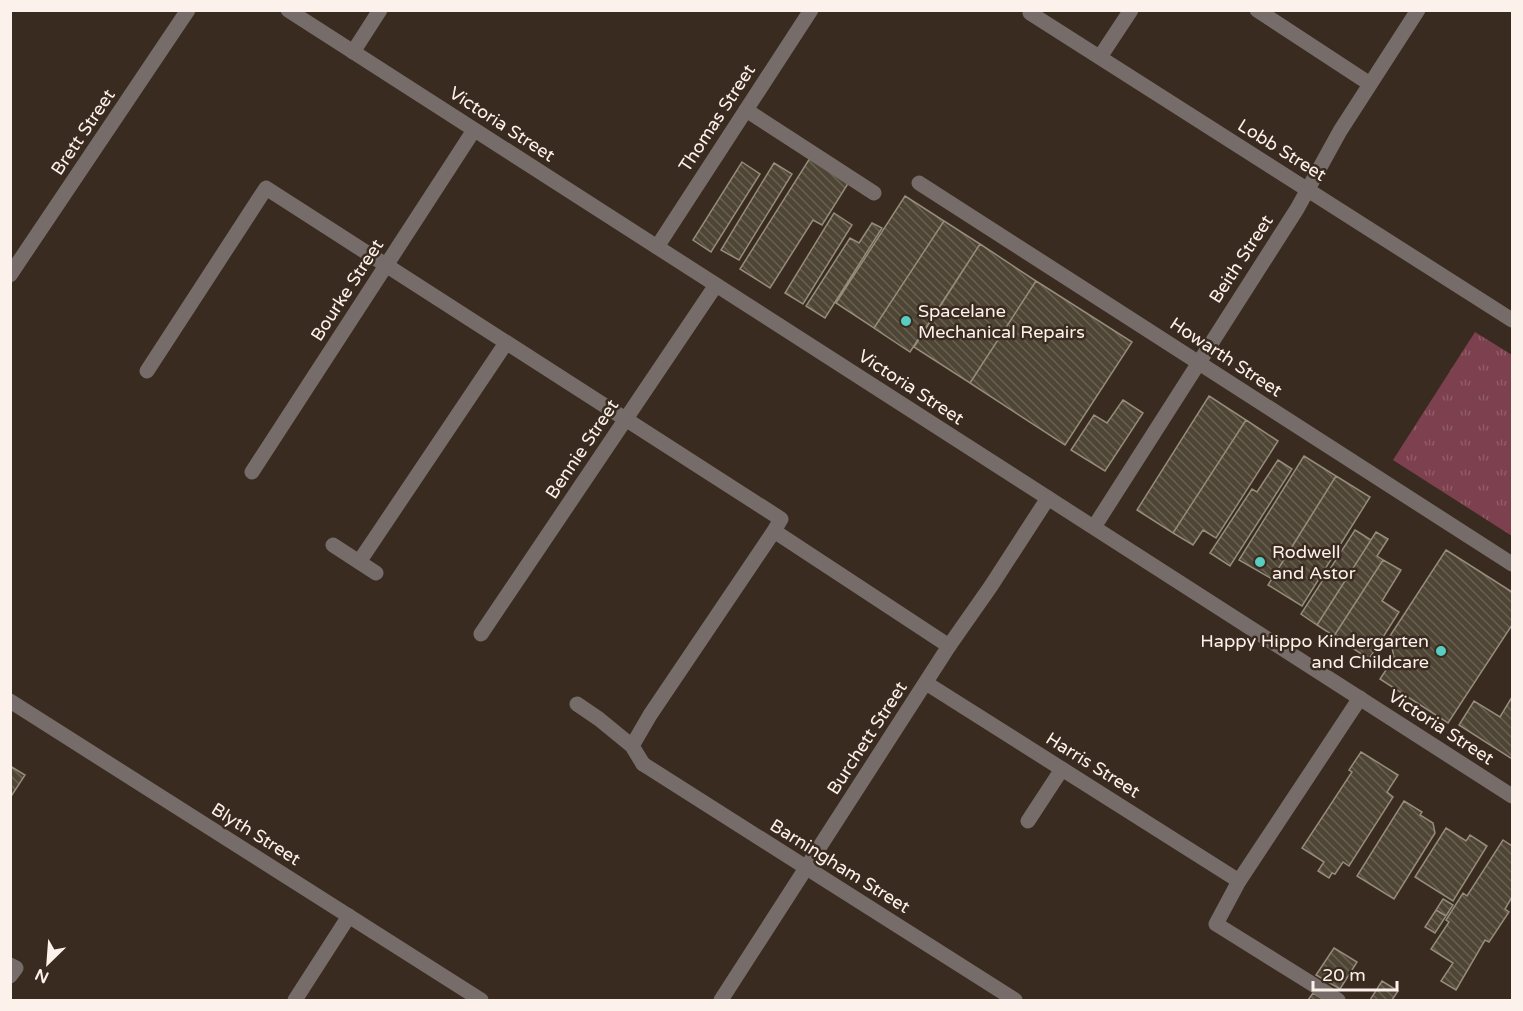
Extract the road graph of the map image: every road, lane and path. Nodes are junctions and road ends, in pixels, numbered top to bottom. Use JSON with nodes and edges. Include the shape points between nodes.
{"nodes":[{"id":1,"x":188,"y":10,"type":"edge"},
{"id":2,"x":288,"y":10,"type":"edge"},
{"id":3,"x":380,"y":10,"type":"edge"},
{"id":4,"x":811,"y":10,"type":"edge"},
{"id":5,"x":1131,"y":10,"type":"edge"},
{"id":6,"x":1257,"y":10,"type":"edge"},
{"id":7,"x":1418,"y":10,"type":"edge"},
{"id":8,"x":1030,"y":13,"type":"dead end"},
{"id":9,"x":353,"y":52,"type":"junction"},
{"id":10,"x":1100,"y":57,"type":"junction"},
{"id":11,"x":1370,"y":84,"type":"junction"},
{"id":12,"x":746,"y":110,"type":"junction"},
{"id":13,"x":474,"y":130,"type":"junction"},
{"id":14,"x":919,"y":183,"type":"dead end"},
{"id":15,"x":1307,"y":189,"type":"junction"},
{"id":16,"x":874,"y":193,"type":"dead end"},
{"id":17,"x":657,"y":247,"type":"junction"},
{"id":18,"x":386,"y":266,"type":"junction"},
{"id":19,"x":10,"y":275,"type":"edge"},
{"id":20,"x":716,"y":285,"type":"junction"},
{"id":21,"x":1512,"y":320,"type":"edge"},
{"id":22,"x":506,"y":343,"type":"junction"},
{"id":23,"x":1198,"y":363,"type":"junction"},
{"id":24,"x":147,"y":371,"type":"dead end"},
{"id":25,"x":626,"y":418,"type":"junction"},
{"id":26,"x":252,"y":472,"type":"dead end"},
{"id":27,"x":1048,"y":498,"type":"junction"},
{"id":28,"x":1094,"y":527,"type":"junction"},
{"id":29,"x":774,"y":531,"type":"junction"},
{"id":30,"x":333,"y":545,"type":"dead end"},
{"id":31,"x":359,"y":562,"type":"junction"},
{"id":32,"x":1512,"y":564,"type":"edge"},
{"id":33,"x":376,"y":573,"type":"dead end"},
{"id":34,"x":482,"y":634,"type":"dead end"},
{"id":35,"x":949,"y":646,"type":"junction"},
{"id":36,"x":926,"y":683,"type":"junction"},
{"id":37,"x":1360,"y":698,"type":"junction"},
{"id":38,"x":10,"y":701,"type":"edge"},
{"id":39,"x":577,"y":704,"type":"dead end"},
{"id":40,"x":632,"y":747,"type":"junction"},
{"id":41,"x":1062,"y":769,"type":"junction"},
{"id":42,"x":1512,"y":796,"type":"edge"},
{"id":43,"x":1028,"y":821,"type":"dead end"},
{"id":44,"x":806,"y":867,"type":"junction"},
{"id":45,"x":1239,"y":881,"type":"junction"},
{"id":46,"x":349,"y":916,"type":"junction"},
{"id":47,"x":10,"y":965,"type":"edge"},
{"id":48,"x":10,"y":976,"type":"edge"},
{"id":49,"x":295,"y":1000,"type":"edge"},
{"id":50,"x":481,"y":1000,"type":"edge"},
{"id":51,"x":721,"y":1000,"type":"edge"},
{"id":52,"x":1015,"y":1000,"type":"edge"},
{"id":53,"x":1338,"y":1000,"type":"edge"}],
"edges":[{"from":1,"to":19,"type":"street","name":"Brett Street"},
{"from":2,"to":9,"type":"street","name":"Victoria Street"},
{"from":3,"to":9,"type":"street"},
{"from":4,"to":12,"type":"street","name":"Thomas Street"},
{"from":5,"to":10,"type":"street"},
{"from":6,"to":11,"type":"street"},
{"from":7,"to":11,"type":"street","name":"Beith Street"},
{"from":8,"to":10,"type":"street","name":"Lobb Street"},
{"from":9,"to":13,"type":"street","name":"Victoria Street"},
{"from":10,"to":15,"type":"street","name":"Lobb Street"},
{"from":11,"to":15,"type":"street","name":"Beith Street"},
{"from":12,"to":16,"type":"street"},
{"from":12,"to":17,"type":"street","name":"Thomas Street"},
{"from":13,"to":17,"type":"street","name":"Victoria Street"},
{"from":13,"to":18,"type":"street","name":"Bourke Street"},
{"from":14,"to":23,"type":"street","name":"Howarth Street"},
{"from":15,"to":21,"type":"street","name":"Lobb Street"},
{"from":15,"to":23,"type":"street","name":"Beith Street"},
{"from":17,"to":20,"type":"street","name":"Victoria Street"},
{"from":18,"to":22,"type":"street"},
{"from":18,"to":24,"type":"street","via":[[266,188]]},
{"from":18,"to":26,"type":"street","name":"Bourke Street"},
{"from":20,"to":25,"type":"street","name":"Bennie Street"},
{"from":20,"to":27,"type":"street","name":"Victoria Street"},
{"from":22,"to":25,"type":"street"},
{"from":22,"to":31,"type":"street"},
{"from":23,"to":28,"type":"street","name":"Beith Street"},
{"from":23,"to":32,"type":"street","name":"Howarth Street"},
{"from":25,"to":29,"type":"street","via":[[781,519]]},
{"from":25,"to":34,"type":"street","name":"Bennie Street"},
{"from":27,"to":28,"type":"street","name":"Victoria Street"},
{"from":27,"to":35,"type":"street","name":"Burchett Street"},
{"from":28,"to":37,"type":"street","name":"Victoria Street"},
{"from":29,"to":35,"type":"street"},
{"from":29,"to":40,"type":"street"},
{"from":30,"to":31,"type":"street"},
{"from":31,"to":33,"type":"street"},
{"from":35,"to":36,"type":"street","name":"Burchett Street"},
{"from":36,"to":41,"type":"street","name":"Harris Street"},
{"from":36,"to":44,"type":"street","name":"Burchett Street"},
{"from":37,"to":42,"type":"street","name":"Victoria Street"},
{"from":37,"to":45,"type":"street"},
{"from":38,"to":46,"type":"street","name":"Blyth Street"},
{"from":39,"to":40,"type":"street"},
{"from":40,"to":44,"type":"street","name":"Barningham Street","via":[[643,764]]},
{"from":41,"to":43,"type":"street"},
{"from":41,"to":45,"type":"street","name":"Harris Street"},
{"from":44,"to":51,"type":"street","name":"Burchett Street"},
{"from":44,"to":52,"type":"street","name":"Barningham Street"},
{"from":45,"to":53,"type":"street","via":[[1216,924]]},
{"from":46,"to":49,"type":"street"},
{"from":46,"to":50,"type":"street","name":"Blyth Street"},
{"from":47,"to":48,"type":"street","via":[[15,968]]}]}
